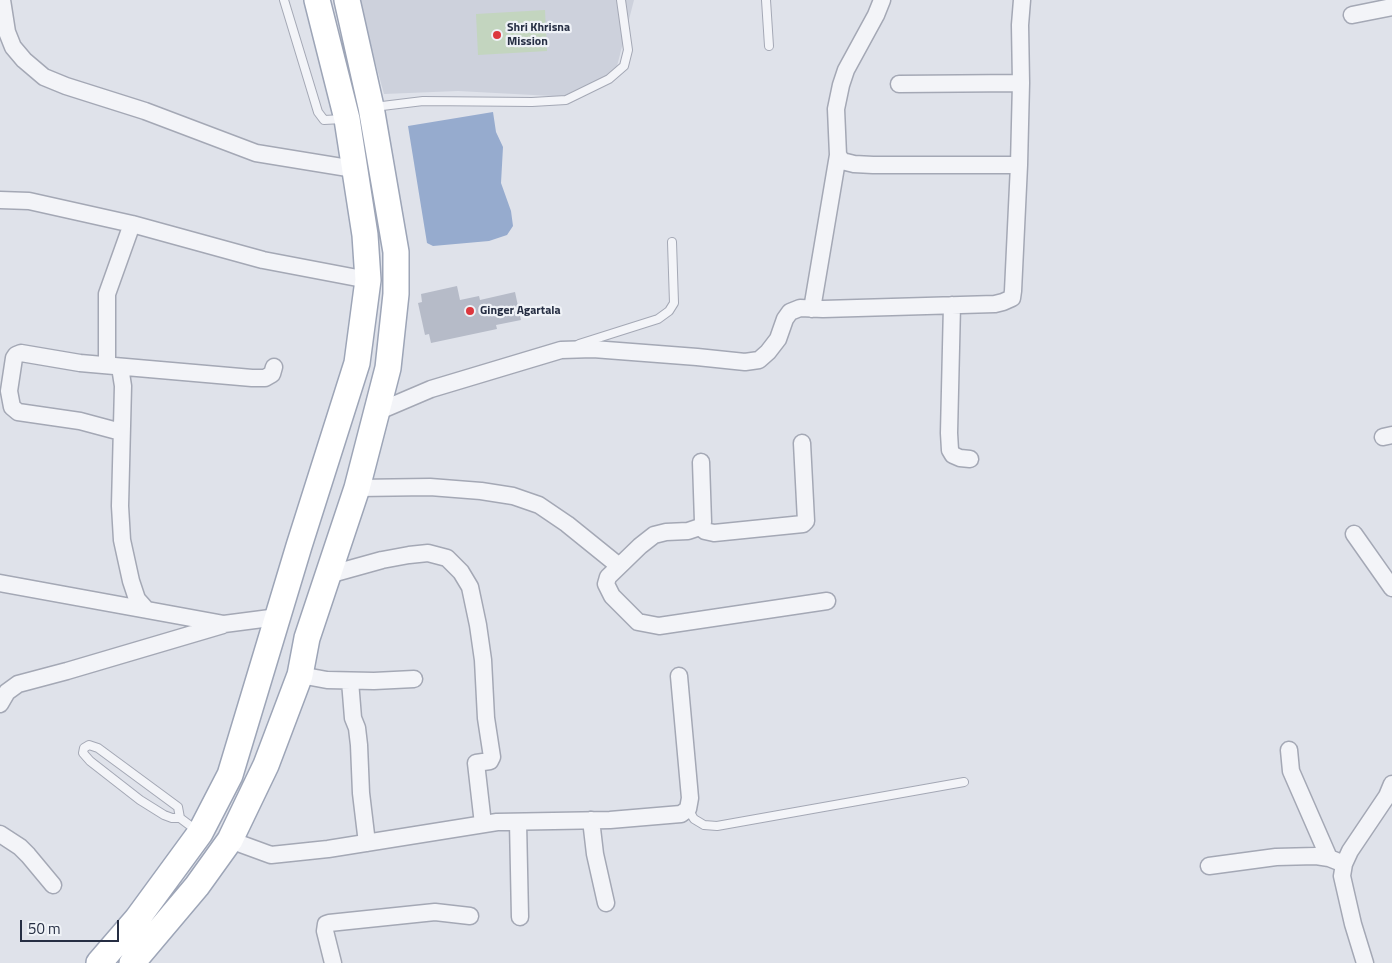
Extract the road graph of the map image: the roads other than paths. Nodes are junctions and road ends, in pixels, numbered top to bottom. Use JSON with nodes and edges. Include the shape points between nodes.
{"nodes":[{"id":1,"x":2,"y":0,"type":"edge"},
{"id":2,"x":284,"y":0,"type":"edge"},
{"id":3,"x":317,"y":0,"type":"edge"},
{"id":4,"x":347,"y":0,"type":"edge"},
{"id":5,"x":621,"y":0,"type":"edge"},
{"id":6,"x":766,"y":0,"type":"edge"},
{"id":7,"x":882,"y":0,"type":"edge"},
{"id":8,"x":1022,"y":0,"type":"edge"},
{"id":9,"x":1392,"y":7,"type":"edge"},
{"id":10,"x":1352,"y":15,"type":"dead end"},
{"id":11,"x":769,"y":46,"type":"dead end"},
{"id":12,"x":1021,"y":83,"type":"junction"},
{"id":13,"x":899,"y":84,"type":"dead end"},
{"id":14,"x":371,"y":107,"type":"junction"},
{"id":15,"x":347,"y":119,"type":"junction"},
{"id":16,"x":838,"y":155,"type":"junction"},
{"id":17,"x":1019,"y":165,"type":"junction"},
{"id":18,"x":354,"y":169,"type":"junction"},
{"id":19,"x":1,"y":204,"type":"edge"},
{"id":20,"x":132,"y":224,"type":"junction"},
{"id":21,"x":672,"y":242,"type":"dead end"},
{"id":22,"x":368,"y":280,"type":"junction"},
{"id":23,"x":952,"y":305,"type":"junction"},
{"id":24,"x":812,"y":309,"type":"junction"},
{"id":25,"x":561,"y":350,"type":"junction"},
{"id":26,"x":113,"y":366,"type":"junction"},
{"id":27,"x":274,"y":367,"type":"dead end"},
{"id":28,"x":378,"y":412,"type":"junction"},
{"id":29,"x":121,"y":432,"type":"junction"},
{"id":30,"x":802,"y":443,"type":"dead end"},
{"id":31,"x":970,"y":458,"type":"dead end"},
{"id":32,"x":701,"y":462,"type":"dead end"},
{"id":33,"x":357,"y":488,"type":"junction"},
{"id":34,"x":700,"y":527,"type":"junction"},
{"id":35,"x":1354,"y":534,"type":"dead end"},
{"id":36,"x":619,"y":566,"type":"junction"},
{"id":37,"x":328,"y":575,"type":"junction"},
{"id":38,"x":0,"y":582,"type":"edge"},
{"id":39,"x":1392,"y":588,"type":"edge"},
{"id":40,"x":827,"y":601,"type":"dead end"},
{"id":41,"x":145,"y":608,"type":"junction"},
{"id":42,"x":278,"y":618,"type":"junction"},
{"id":43,"x":224,"y":624,"type":"junction"},
{"id":44,"x":300,"y":675,"type":"junction"},
{"id":45,"x":679,"y":676,"type":"dead end"},
{"id":46,"x":414,"y":679,"type":"dead end"},
{"id":47,"x":350,"y":681,"type":"junction"},
{"id":48,"x":0,"y":704,"type":"edge"},
{"id":49,"x":1288,"y":750,"type":"dead end"},
{"id":50,"x":964,"y":782,"type":"dead end"},
{"id":51,"x":1392,"y":784,"type":"edge"},
{"id":52,"x":688,"y":809,"type":"junction"},
{"id":53,"x":180,"y":818,"type":"junction"},
{"id":54,"x":591,"y":820,"type":"junction"},
{"id":55,"x":518,"y":822,"type":"junction"},
{"id":56,"x":483,"y":824,"type":"junction"},
{"id":57,"x":200,"y":833,"type":"junction"},
{"id":58,"x":0,"y":834,"type":"edge"},
{"id":59,"x":230,"y":840,"type":"junction"},
{"id":60,"x":367,"y":843,"type":"junction"},
{"id":61,"x":1337,"y":861,"type":"junction"},
{"id":62,"x":1210,"y":866,"type":"dead end"},
{"id":63,"x":53,"y":885,"type":"dead end"},
{"id":64,"x":606,"y":903,"type":"dead end"},
{"id":65,"x":470,"y":916,"type":"dead end"},
{"id":66,"x":520,"y":917,"type":"dead end"},
{"id":67,"x":99,"y":963,"type":"edge"},
{"id":68,"x":132,"y":963,"type":"edge"},
{"id":69,"x":333,"y":963,"type":"edge"},
{"id":70,"x":1365,"y":963,"type":"edge"}],
"edges":[{"from":1,"to":18,"type":"street","via":[[7,32],[14,47],[44,77],[256,153]]},
{"from":2,"to":15,"type":"lane","via":[[318,112],[324,120]]},
{"from":3,"to":15,"type":"main road"},
{"from":4,"to":14,"type":"main road"},
{"from":5,"to":14,"type":"lane","via":[[628,50],[624,66],[609,79],[566,100],[423,101]]},
{"from":6,"to":11,"type":"lane"},
{"from":7,"to":16,"type":"street","via":[[846,70],[836,109]]},
{"from":8,"to":12,"type":"street"},
{"from":9,"to":10,"type":"street"},
{"from":12,"to":13,"type":"street"},
{"from":12,"to":17,"type":"street"},
{"from":14,"to":28,"type":"main road","via":[[396,252],[393,330]]},
{"from":15,"to":18,"type":"main road"},
{"from":16,"to":17,"type":"street","via":[[842,161],[854,164]]},
{"from":16,"to":24,"type":"street"},
{"from":17,"to":23,"type":"street","via":[[1012,298],[994,304]]},
{"from":18,"to":22,"type":"main road","via":[[365,236]]},
{"from":19,"to":20,"type":"street","via":[[29,201]]},
{"from":20,"to":22,"type":"street","via":[[264,260]]},
{"from":20,"to":26,"type":"street","via":[[107,294]]},
{"from":21,"to":25,"type":"lane","via":[[674,303],[669,311],[658,319]]},
{"from":22,"to":42,"type":"main road","via":[[358,363]]},
{"from":23,"to":24,"type":"street"},
{"from":23,"to":31,"type":"street","via":[[950,450],[960,458]]},
{"from":24,"to":25,"type":"street","via":[[800,308],[790,312],[778,339],[759,360],[745,362],[593,349]]},
{"from":25,"to":28,"type":"street","via":[[431,389]]},
{"from":26,"to":27,"type":"street","via":[[265,378],[272,374]]},
{"from":26,"to":29,"type":"street","via":[[123,386]]},
{"from":26,"to":29,"type":"street","via":[[18,354],[14,358],[10,401],[18,412],[80,421]]},
{"from":28,"to":33,"type":"main road"},
{"from":29,"to":41,"type":"street","via":[[122,540],[137,599]]},
{"from":30,"to":34,"type":"street","via":[[806,521],[803,524],[714,533]]},
{"from":32,"to":34,"type":"street","via":[[703,522]]},
{"from":33,"to":36,"type":"street","via":[[430,487],[512,496],[539,505]]},
{"from":33,"to":37,"type":"main road"},
{"from":34,"to":36,"type":"street","via":[[654,535]]},
{"from":35,"to":39,"type":"street"},
{"from":36,"to":40,"type":"street","via":[[608,577],[608,590],[638,622],[659,626]]},
{"from":37,"to":44,"type":"main road","via":[[307,638]]},
{"from":37,"to":56,"type":"street","via":[[382,560],[428,553],[447,558],[461,572],[470,587],[478,625],[492,757],[490,761],[476,764]]},
{"from":38,"to":41,"type":"street"},
{"from":41,"to":43,"type":"street"},
{"from":42,"to":43,"type":"street"},
{"from":42,"to":57,"type":"main road","via":[[230,775]]},
{"from":43,"to":48,"type":"street","via":[[18,684],[7,692]]},
{"from":44,"to":47,"type":"street"},
{"from":44,"to":59,"type":"main road","via":[[266,765]]},
{"from":45,"to":52,"type":"street","via":[[690,798]]},
{"from":46,"to":47,"type":"street"},
{"from":47,"to":60,"type":"street"},
{"from":49,"to":61,"type":"street","via":[[1291,771]]},
{"from":50,"to":52,"type":"lane","via":[[716,826],[704,825],[694,819]]},
{"from":51,"to":61,"type":"street","via":[[1350,851]]},
{"from":52,"to":54,"type":"street","via":[[681,814]]},
{"from":53,"to":53,"type":"lane","via":[[164,815],[140,800],[90,761],[83,753],[84,748],[88,745],[98,748],[178,807]]},
{"from":53,"to":57,"type":"lane"},
{"from":54,"to":55,"type":"street"},
{"from":54,"to":64,"type":"street"},
{"from":55,"to":56,"type":"street"},
{"from":55,"to":66,"type":"street"},
{"from":56,"to":60,"type":"street"},
{"from":57,"to":67,"type":"main road","via":[[137,920]]},
{"from":58,"to":63,"type":"street","via":[[20,847]]},
{"from":59,"to":60,"type":"street","via":[[271,854]]},
{"from":59,"to":68,"type":"main road","via":[[198,886]]},
{"from":61,"to":62,"type":"street","via":[[1316,856],[1276,857]]},
{"from":61,"to":70,"type":"street"},
{"from":65,"to":69,"type":"street","via":[[436,912],[329,922],[325,931]]}]}
